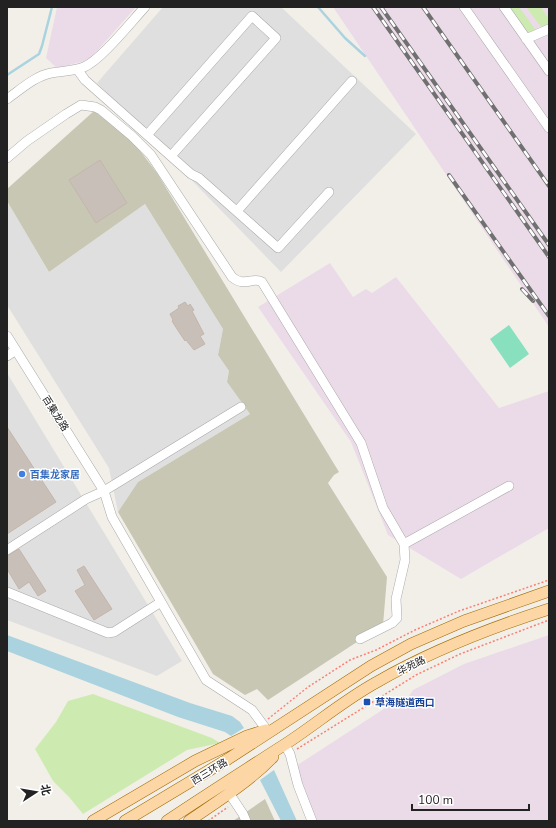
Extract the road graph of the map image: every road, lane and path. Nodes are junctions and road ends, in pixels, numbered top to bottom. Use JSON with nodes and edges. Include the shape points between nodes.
{"nodes":[{"id":1,"x":145,"y":7,"type":"edge"},
{"id":2,"x":464,"y":7,"type":"edge"},
{"id":3,"x":504,"y":7,"type":"edge"},
{"id":4,"x":549,"y":29,"type":"edge"},
{"id":5,"x":526,"y":39,"type":"junction"},
{"id":6,"x":77,"y":69,"type":"junction"},
{"id":7,"x":549,"y":71,"type":"edge"},
{"id":8,"x":352,"y":81,"type":"dead end"},
{"id":9,"x":7,"y":99,"type":"edge"},
{"id":10,"x":549,"y":128,"type":"edge"},
{"id":11,"x":146,"y":135,"type":"junction"},
{"id":12,"x":171,"y":156,"type":"junction"},
{"id":13,"x":7,"y":158,"type":"edge"},
{"id":14,"x":329,"y":192,"type":"dead end"},
{"id":15,"x":236,"y":211,"type":"junction"},
{"id":16,"x":7,"y":336,"type":"edge"},
{"id":17,"x":16,"y":350,"type":"junction"},
{"id":18,"x":7,"y":356,"type":"edge"},
{"id":19,"x":241,"y":407,"type":"dead end"},
{"id":20,"x":509,"y":486,"type":"dead end"},
{"id":21,"x":104,"y":491,"type":"junction"},
{"id":22,"x":404,"y":544,"type":"junction"},
{"id":23,"x":7,"y":550,"type":"edge"},
{"id":24,"x":549,"y":591,"type":"edge"},
{"id":25,"x":7,"y":592,"type":"edge"},
{"id":26,"x":161,"y":602,"type":"junction"},
{"id":27,"x":549,"y":608,"type":"edge"},
{"id":28,"x":549,"y":620,"type":"edge"},
{"id":29,"x":360,"y":639,"type":"dead end"},
{"id":30,"x":268,"y":731,"type":"junction"},
{"id":31,"x":287,"y":749,"type":"junction"},
{"id":32,"x":232,"y":797,"type":"junction"},
{"id":33,"x":93,"y":821,"type":"edge"},
{"id":34,"x":125,"y":821,"type":"edge"},
{"id":35,"x":167,"y":821,"type":"edge"},
{"id":36,"x":189,"y":821,"type":"edge"},
{"id":37,"x":208,"y":821,"type":"edge"},
{"id":38,"x":246,"y":821,"type":"edge"},
{"id":39,"x":312,"y":821,"type":"edge"}],
"edges":[{"from":1,"to":6,"type":"street","via":[[97,60]]},
{"from":2,"to":10,"type":"street"},
{"from":3,"to":5,"type":"street"},
{"from":4,"to":5,"type":"street"},
{"from":5,"to":7,"type":"street"},
{"from":6,"to":9,"type":"street","via":[[39,77]]},
{"from":6,"to":11,"type":"street","via":[[85,80]]},
{"from":8,"to":15,"type":"street"},
{"from":11,"to":12,"type":"street"},
{"from":11,"to":12,"type":"street","via":[[252,16],[276,38]]},
{"from":12,"to":15,"type":"street"},
{"from":13,"to":22,"type":"street","via":[[27,141],[81,105],[101,110],[132,136],[151,155],[232,277],[241,282],[262,282],[356,435],[383,508]]},
{"from":14,"to":15,"type":"street","via":[[278,248]]},
{"from":16,"to":17,"type":"street","name":"百集龙路"},
{"from":17,"to":18,"type":"street"},
{"from":17,"to":21,"type":"street","name":"百集龙路"},
{"from":19,"to":21,"type":"street"},
{"from":20,"to":22,"type":"street"},
{"from":21,"to":23,"type":"street","via":[[86,499]]},
{"from":21,"to":26,"type":"street","name":"百集龙路","via":[[112,517]]},
{"from":22,"to":29,"type":"street","via":[[405,560],[396,599],[397,618]]},
{"from":24,"to":30,"type":"main road","name":"华苑路","via":[[464,621],[410,644]]},
{"from":25,"to":26,"type":"street","via":[[108,633],[114,632]]},
{"from":26,"to":30,"type":"street","name":"百集龙路","via":[[206,680],[252,710]]},
{"from":27,"to":31,"type":"main road","name":"华苑路","via":[[470,638],[376,682],[338,706]]},
{"from":28,"to":31,"type":"path","via":[[460,654],[416,675],[317,736]]},
{"from":30,"to":33,"type":"main road","via":[[247,736],[195,761]]},
{"from":30,"to":34,"type":"main road","name":"西三环路","via":[[228,759]]},
{"from":31,"to":32,"type":"main road","via":[[265,765]]},
{"from":31,"to":35,"type":"main road","name":"西三环路"},
{"from":31,"to":39,"type":"street"},
{"from":32,"to":36,"type":"main road"},
{"from":32,"to":37,"type":"path","via":[[233,804]]},
{"from":32,"to":38,"type":"street"}]}
